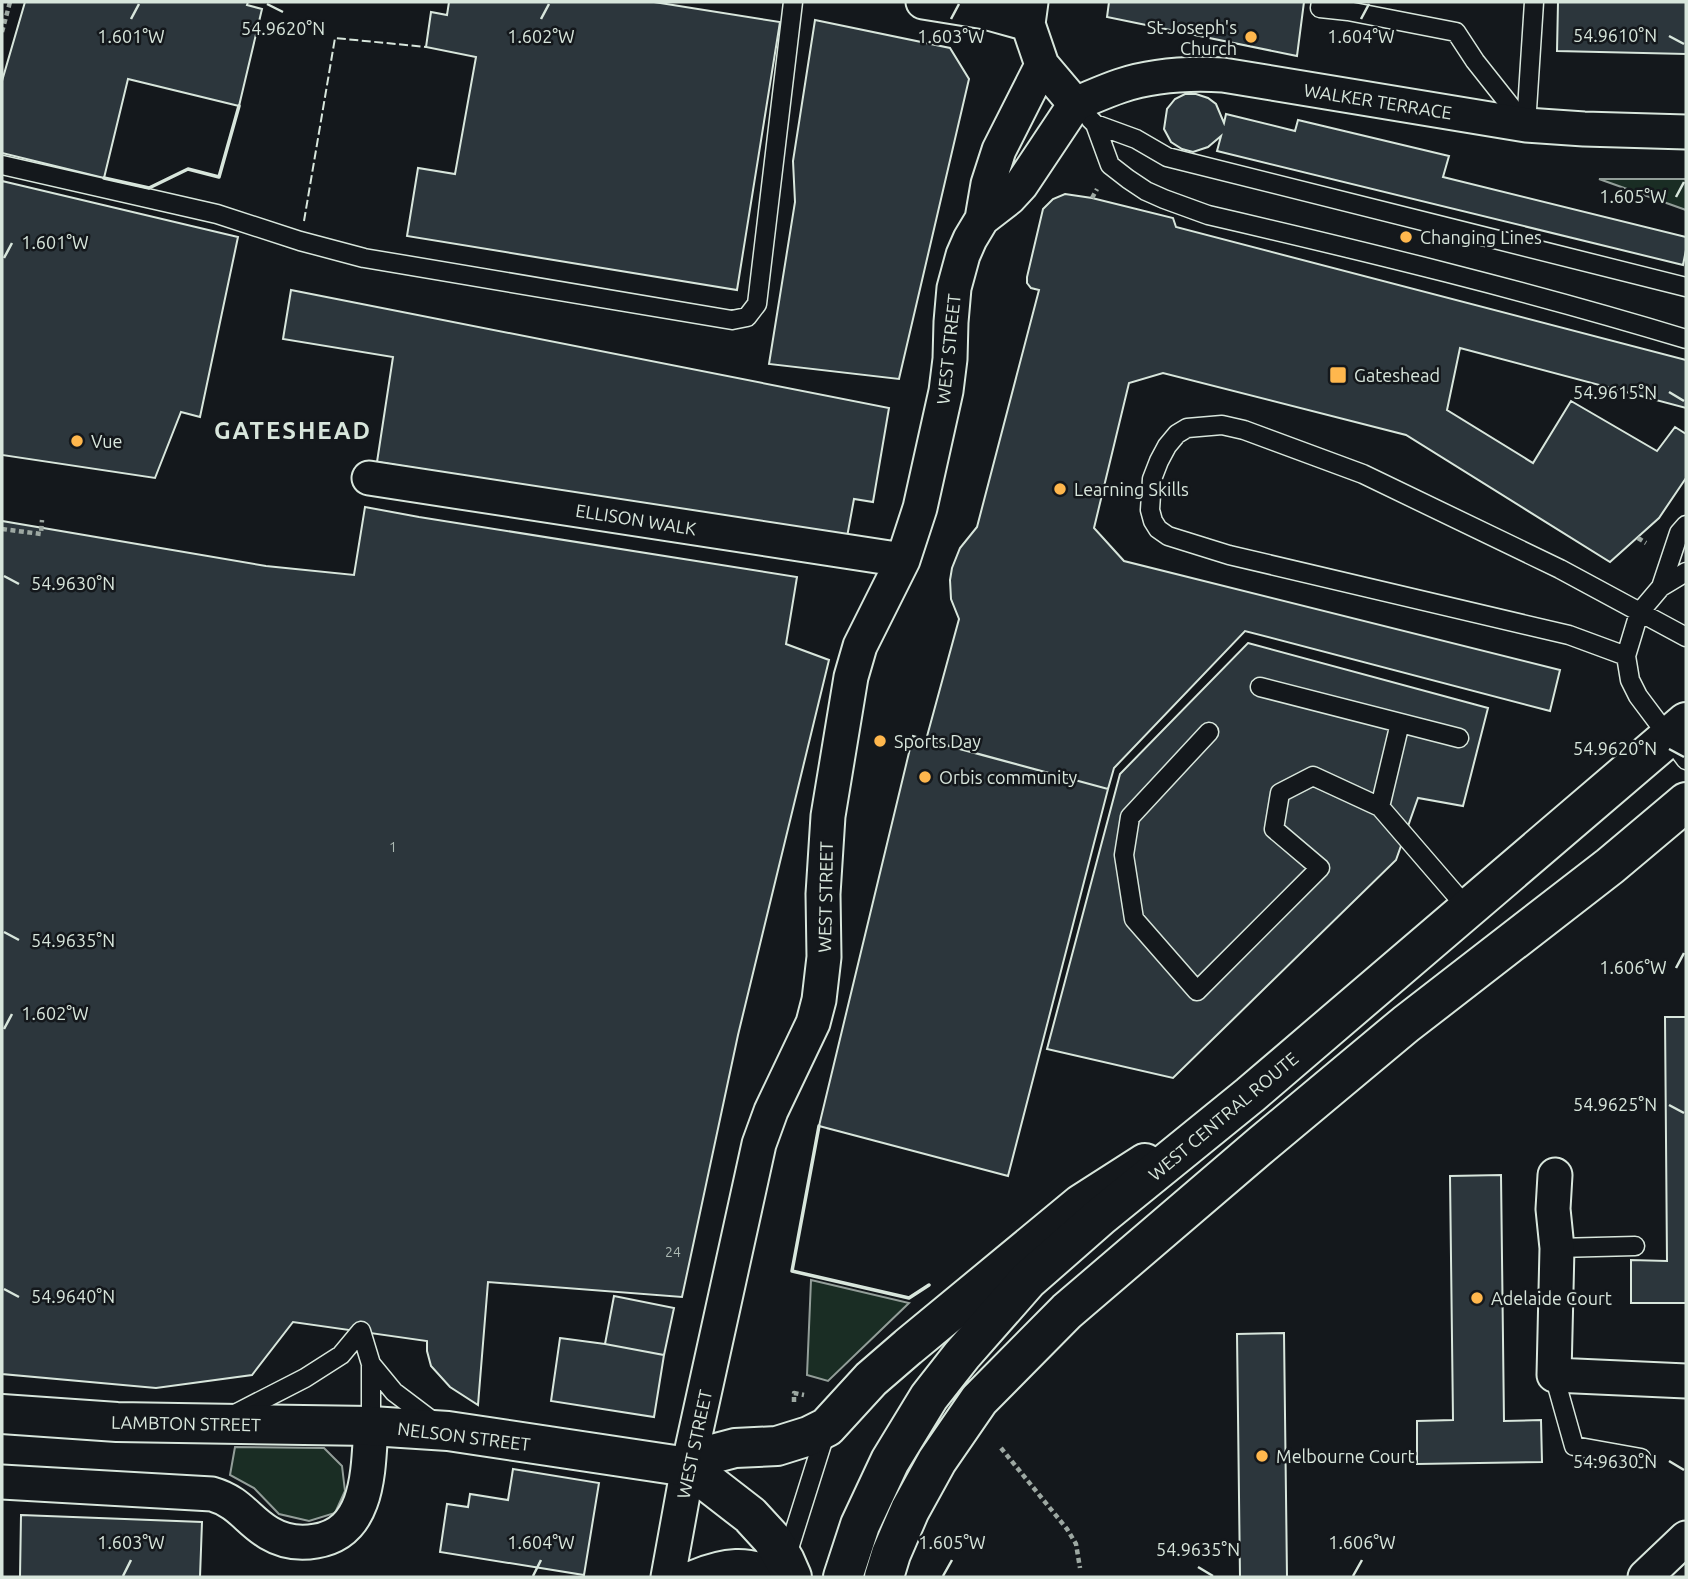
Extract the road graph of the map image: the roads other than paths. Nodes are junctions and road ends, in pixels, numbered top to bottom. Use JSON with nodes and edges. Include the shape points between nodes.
{"nodes":[{"id":1,"x":793,"y":2,"type":"edge"},
{"id":2,"x":923,"y":2,"type":"edge"},
{"id":3,"x":1321,"y":2,"type":"edge"},
{"id":4,"x":1534,"y":2,"type":"edge"},
{"id":5,"x":1030,"y":13,"type":"edge"},
{"id":6,"x":1042,"y":65,"type":"junction"},
{"id":7,"x":1085,"y":114,"type":"junction"},
{"id":8,"x":1526,"y":125,"type":"junction"},
{"id":9,"x":1686,"y":132,"type":"edge"},
{"id":10,"x":2,"y":165,"type":"edge"},
{"id":11,"x":982,"y":219,"type":"junction"},
{"id":12,"x":1686,"y":288,"type":"edge"},
{"id":13,"x":1686,"y":339,"type":"edge"},
{"id":14,"x":369,"y":478,"type":"dead end"},
{"id":15,"x":1686,"y":525,"type":"edge"},
{"id":16,"x":903,"y":560,"type":"junction"},
{"id":17,"x":1686,"y":572,"type":"edge"},
{"id":18,"x":1661,"y":587,"type":"junction"},
{"id":19,"x":1639,"y":613,"type":"junction"},
{"id":20,"x":1686,"y":637,"type":"edge"},
{"id":21,"x":1626,"y":656,"type":"junction"},
{"id":22,"x":1260,"y":687,"type":"dead end"},
{"id":23,"x":1400,"y":723,"type":"junction"},
{"id":24,"x":1209,"y":732,"type":"dead end"},
{"id":25,"x":1459,"y":738,"type":"dead end"},
{"id":26,"x":1682,"y":741,"type":"edge"},
{"id":27,"x":1686,"y":802,"type":"edge"},
{"id":28,"x":1380,"y":807,"type":"junction"},
{"id":29,"x":1468,"y":909,"type":"junction"},
{"id":30,"x":1250,"y":1095,"type":"junction"},
{"id":31,"x":1555,"y":1175,"type":"dead end"},
{"id":32,"x":1635,"y":1246,"type":"dead end"},
{"id":33,"x":1557,"y":1248,"type":"junction"},
{"id":34,"x":372,"y":1364,"type":"junction"},
{"id":35,"x":1554,"y":1375,"type":"junction"},
{"id":36,"x":1686,"y":1381,"type":"edge"},
{"id":37,"x":2,"y":1415,"type":"edge"},
{"id":38,"x":216,"y":1424,"type":"junction"},
{"id":39,"x":371,"y":1426,"type":"junction"},
{"id":40,"x":827,"y":1427,"type":"junction"},
{"id":41,"x":449,"y":1431,"type":"junction"},
{"id":42,"x":1641,"y":1458,"type":"dead end"},
{"id":43,"x":688,"y":1467,"type":"junction"},
{"id":44,"x":2,"y":1482,"type":"edge"},
{"id":45,"x":1686,"y":1538,"type":"edge"},
{"id":46,"x":785,"y":1572,"type":"edge"},
{"id":47,"x":668,"y":1577,"type":"edge"},
{"id":48,"x":695,"y":1577,"type":"edge"},
{"id":49,"x":844,"y":1577,"type":"edge"},
{"id":50,"x":884,"y":1577,"type":"edge"},
{"id":51,"x":1645,"y":1577,"type":"edge"}],
"edges":[{"from":1,"to":10,"type":"lane","via":[[757,304],[747,317],[732,320],[364,258],[217,214]]},
{"from":2,"to":5,"type":"street","via":[[985,12]]},
{"from":3,"to":8,"type":"lane","via":[[1320,8],[1456,32]]},
{"from":4,"to":8,"type":"lane"},
{"from":5,"to":6,"type":"street"},
{"from":6,"to":7,"type":"street"},
{"from":6,"to":11,"type":"street","name":"WEST STREET","via":[[999,150]]},
{"from":7,"to":8,"type":"street","name":"WALKER TERRACE","via":[[1121,85],[1196,74]]},
{"from":7,"to":11,"type":"street","name":"WEST STREET","via":[[1009,198]]},
{"from":7,"to":12,"type":"lane","via":[[1167,157]]},
{"from":7,"to":13,"type":"lane","via":[[1110,164],[1146,191],[1187,208],[1591,310]]},
{"from":8,"to":9,"type":"street","name":"WALKER TERRACE"},
{"from":11,"to":16,"type":"street","name":"WEST STREET","via":[[963,254],[954,288],[946,391],[920,508]]},
{"from":14,"to":16,"type":"street","name":"ELLISON WALK"},
{"from":15,"to":18,"type":"lane","via":[[1679,533]]},
{"from":16,"to":43,"type":"street","name":"WEST STREET","via":[[860,646],[851,677],[828,816],[819,1000],[759,1144]]},
{"from":17,"to":18,"type":"lane"},
{"from":18,"to":19,"type":"lane"},
{"from":19,"to":20,"type":"lane"},
{"from":19,"to":21,"type":"lane"},
{"from":19,"to":21,"type":"lane","via":[[1363,474],[1244,430],[1222,425],[1187,428],[1167,446],[1152,479],[1153,522],[1168,536],[1229,555],[1569,635]]},
{"from":21,"to":26,"type":"lane","via":[[1638,696]]},
{"from":22,"to":23,"type":"lane"},
{"from":23,"to":25,"type":"lane"},
{"from":23,"to":28,"type":"lane"},
{"from":24,"to":28,"type":"lane","via":[[1130,817],[1124,855],[1134,919],[1197,991],[1320,868],[1274,829],[1280,793],[1313,776]]},
{"from":26,"to":29,"type":"main road","name":"WEST CENTRAL ROUTE"},
{"from":27,"to":50,"type":"main road","via":[[1406,1024],[1067,1311],[979,1400],[937,1461],[910,1510]]},
{"from":28,"to":29,"type":"lane"},
{"from":29,"to":30,"type":"main road","name":"WEST CENTRAL ROUTE"},
{"from":30,"to":40,"type":"main road","via":[[1082,1204],[871,1379]]},
{"from":30,"to":49,"type":"main road","name":"WEST CENTRAL ROUTE","via":[[1028,1280],[961,1355],[890,1461],[860,1525]]},
{"from":31,"to":33,"type":"street"},
{"from":32,"to":33,"type":"lane"},
{"from":33,"to":35,"type":"street"},
{"from":34,"to":38,"type":"lane","via":[[361,1331],[341,1355]]},
{"from":34,"to":39,"type":"lane"},
{"from":34,"to":41,"type":"lane","via":[[394,1392]]},
{"from":35,"to":36,"type":"street"},
{"from":35,"to":42,"type":"lane","via":[[1574,1446]]},
{"from":37,"to":38,"type":"main road","name":"LAMBTON STREET"},
{"from":38,"to":39,"type":"main road","name":"LAMBTON STREET"},
{"from":39,"to":41,"type":"main road","name":"NELSON STREET"},
{"from":39,"to":44,"type":"street","name":"NELSON STREET","via":[[366,1482],[358,1509],[339,1533],[309,1542],[280,1539],[232,1502],[212,1494]]},
{"from":40,"to":43,"type":"main road","via":[[777,1446],[716,1453]]},
{"from":40,"to":46,"type":"lane"},
{"from":41,"to":43,"type":"main road","name":"NELSON STREET"},
{"from":43,"to":46,"type":"main road","via":[[750,1515],[772,1539]]},
{"from":43,"to":47,"type":"street","name":"WEST STREET"},
{"from":45,"to":51,"type":"street"},
{"from":46,"to":48,"type":"street","via":[[727,1567]]}]}
